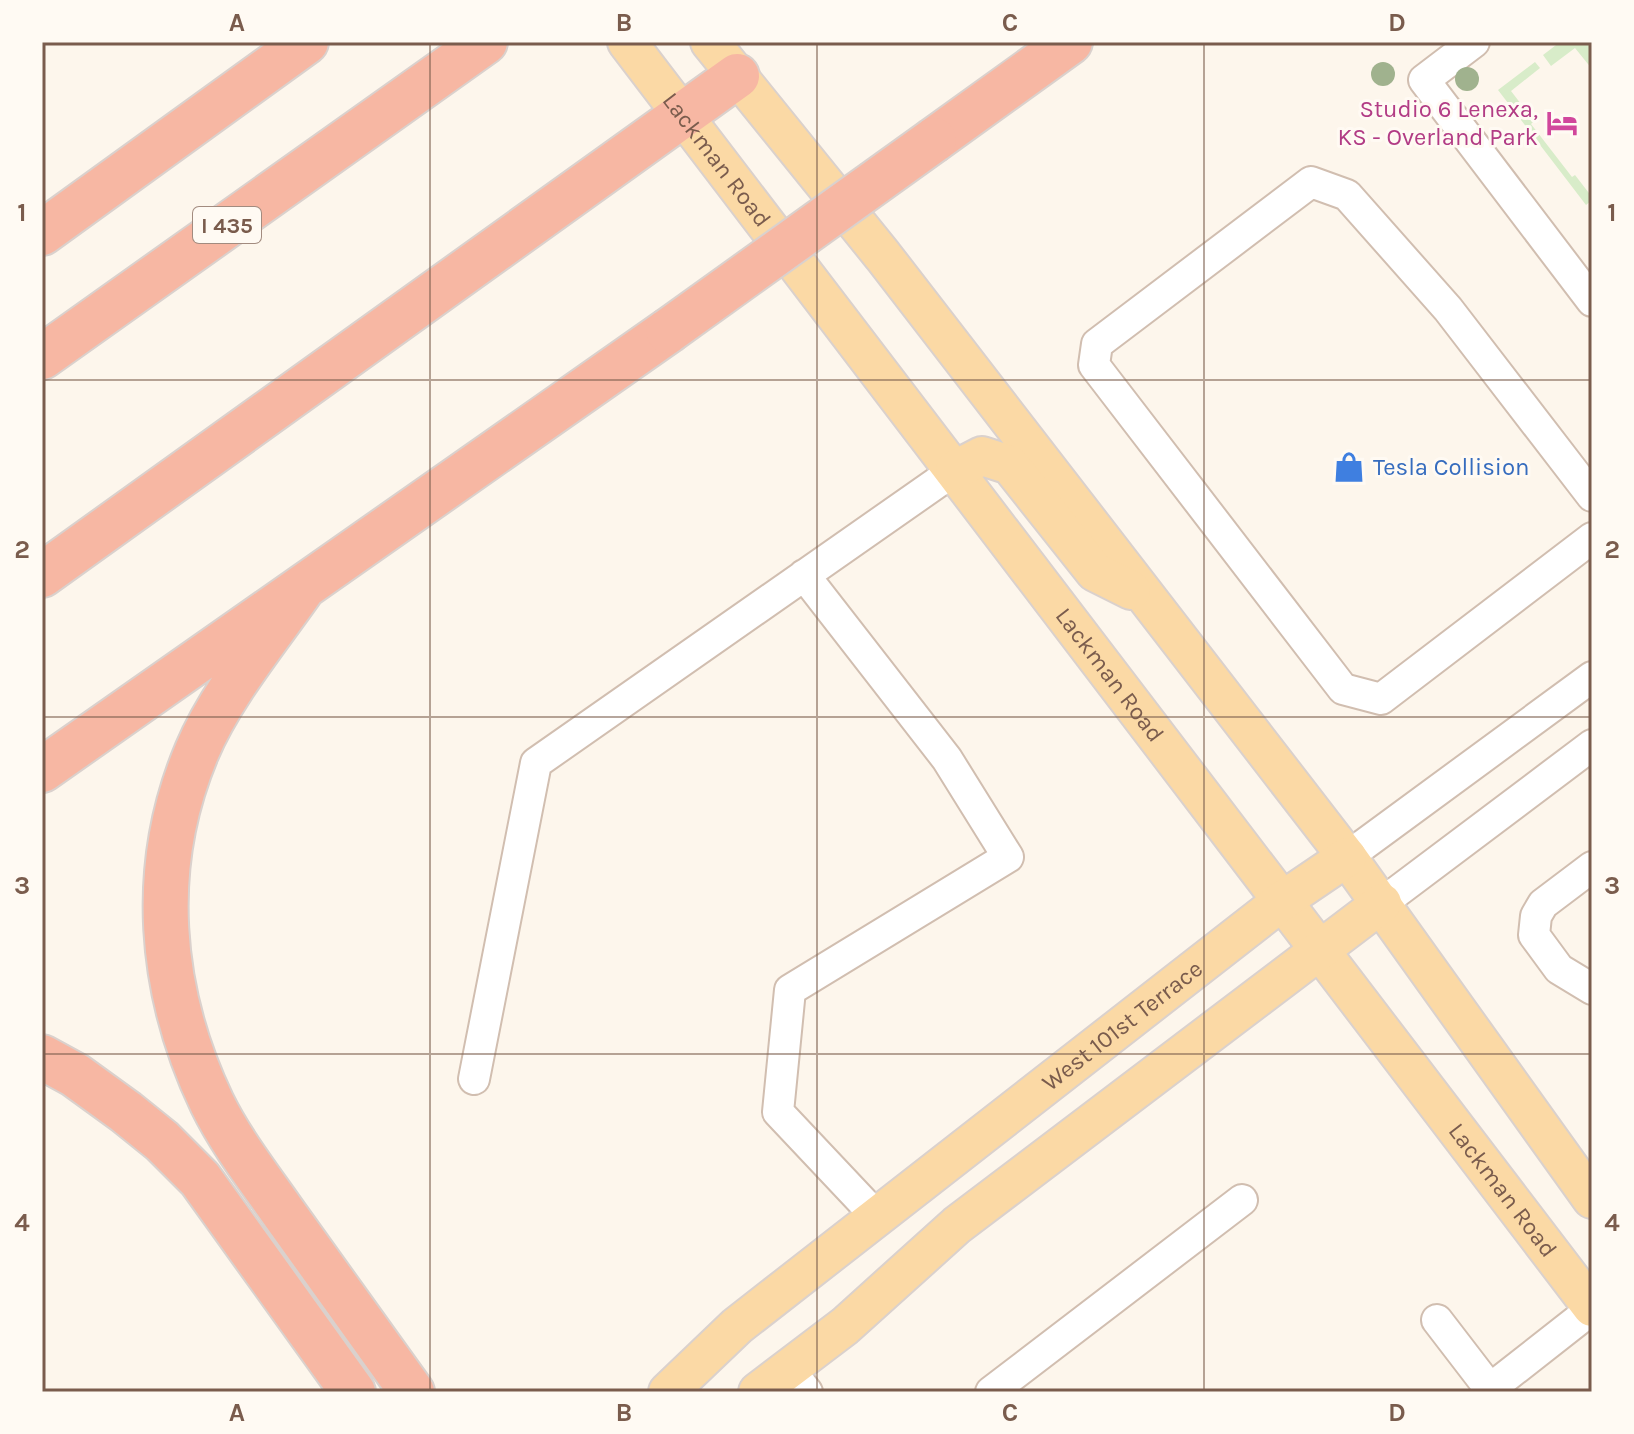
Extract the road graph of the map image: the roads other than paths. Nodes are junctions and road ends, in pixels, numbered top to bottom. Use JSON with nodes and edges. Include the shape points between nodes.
{"nodes":[{"id":1,"x":306,"y":42,"type":"edge"},
{"id":2,"x":485,"y":42,"type":"edge"},
{"id":3,"x":627,"y":42,"type":"edge"},
{"id":4,"x":710,"y":42,"type":"edge"},
{"id":5,"x":1070,"y":42,"type":"edge"},
{"id":6,"x":1474,"y":42,"type":"edge"},
{"id":7,"x":737,"y":76,"type":"junction"},
{"id":8,"x":682,"y":115,"type":"junction"},
{"id":9,"x":42,"y":233,"type":"edge"},
{"id":10,"x":1592,"y":301,"type":"edge"},
{"id":11,"x":42,"y":357,"type":"edge"},
{"id":12,"x":955,"y":470,"type":"junction"},
{"id":13,"x":1592,"y":496,"type":"edge"},
{"id":14,"x":1592,"y":538,"type":"edge"},
{"id":15,"x":42,"y":575,"type":"edge"},
{"id":16,"x":804,"y":575,"type":"junction"},
{"id":17,"x":302,"y":589,"type":"junction"},
{"id":18,"x":1149,"y":598,"type":"junction"},
{"id":19,"x":1592,"y":677,"type":"edge"},
{"id":20,"x":1592,"y":745,"type":"edge"},
{"id":21,"x":42,"y":770,"type":"edge"},
{"id":22,"x":1347,"y":857,"type":"junction"},
{"id":23,"x":1592,"y":867,"type":"edge"},
{"id":24,"x":1282,"y":901,"type":"junction"},
{"id":25,"x":1382,"y":903,"type":"junction"},
{"id":26,"x":1319,"y":949,"type":"junction"},
{"id":27,"x":1588,"y":982,"type":"edge"},
{"id":28,"x":42,"y":1057,"type":"edge"},
{"id":29,"x":474,"y":1079,"type":"dead end"},
{"id":30,"x":1592,"y":1199,"type":"edge"},
{"id":31,"x":1242,"y":1200,"type":"dead end"},
{"id":32,"x":877,"y":1217,"type":"junction"},
{"id":33,"x":1592,"y":1308,"type":"edge"},
{"id":34,"x":1437,"y":1320,"type":"dead end"},
{"id":35,"x":798,"y":1380,"type":"edge"},
{"id":36,"x":353,"y":1392,"type":"edge"},
{"id":37,"x":412,"y":1392,"type":"edge"},
{"id":38,"x":668,"y":1392,"type":"edge"},
{"id":39,"x":758,"y":1392,"type":"edge"},
{"id":40,"x":991,"y":1392,"type":"edge"}],
"edges":[{"from":1,"to":9,"type":"highway"},
{"from":2,"to":11,"type":"highway","number":"I 435"},
{"from":3,"to":8,"type":"main road","name":"Lackman Road"},
{"from":4,"to":7,"type":"main road"},
{"from":5,"to":17,"type":"highway","bridge":true},
{"from":6,"to":10,"type":"street","via":[[1424,80]]},
{"from":7,"to":8,"type":"highway"},
{"from":7,"to":18,"type":"main road"},
{"from":8,"to":12,"type":"main road","name":"Lackman Road"},
{"from":8,"to":15,"type":"highway"},
{"from":12,"to":16,"type":"street"},
{"from":12,"to":18,"type":"main road","via":[[982,456],[1010,465],[1095,572]]},
{"from":12,"to":24,"type":"main road","name":"Lackman Road"},
{"from":13,"to":14,"type":"street","via":[[1448,309],[1347,195],[1311,182],[1097,344],[1094,365],[1343,689],[1381,699]]},
{"from":16,"to":29,"type":"street","via":[[536,763]]},
{"from":16,"to":32,"type":"street","via":[[947,759],[1008,857],[790,990],[778,1112]]},
{"from":17,"to":21,"type":"highway"},
{"from":17,"to":37,"type":"highway","via":[[210,722],[197,751],[171,836],[164,883],[165,937],[174,1001],[213,1105]]},
{"from":18,"to":22,"type":"main road"},
{"from":19,"to":22,"type":"street","name":"West 101st Terrace"},
{"from":20,"to":25,"type":"street"},
{"from":22,"to":24,"type":"main road","name":"West 101st Terrace"},
{"from":22,"to":25,"type":"main road"},
{"from":23,"to":27,"type":"street","via":[[1543,904],[1534,935],[1559,969]]},
{"from":24,"to":26,"type":"main road","name":"Lackman Road"},
{"from":24,"to":32,"type":"main road","name":"West 101st Terrace"},
{"from":25,"to":26,"type":"main road"},
{"from":25,"to":30,"type":"main road"},
{"from":26,"to":33,"type":"main road","name":"Lackman Road"},
{"from":26,"to":35,"type":"main road","via":[[957,1225],[845,1326]]},
{"from":28,"to":36,"type":"highway","via":[[126,1112],[200,1179]]},
{"from":31,"to":40,"type":"street"},
{"from":32,"to":38,"type":"main road","name":"West 101st Terrace","via":[[737,1326]]},
{"from":33,"to":34,"type":"street","via":[[1490,1389]]},
{"from":35,"to":39,"type":"main road"}]}
